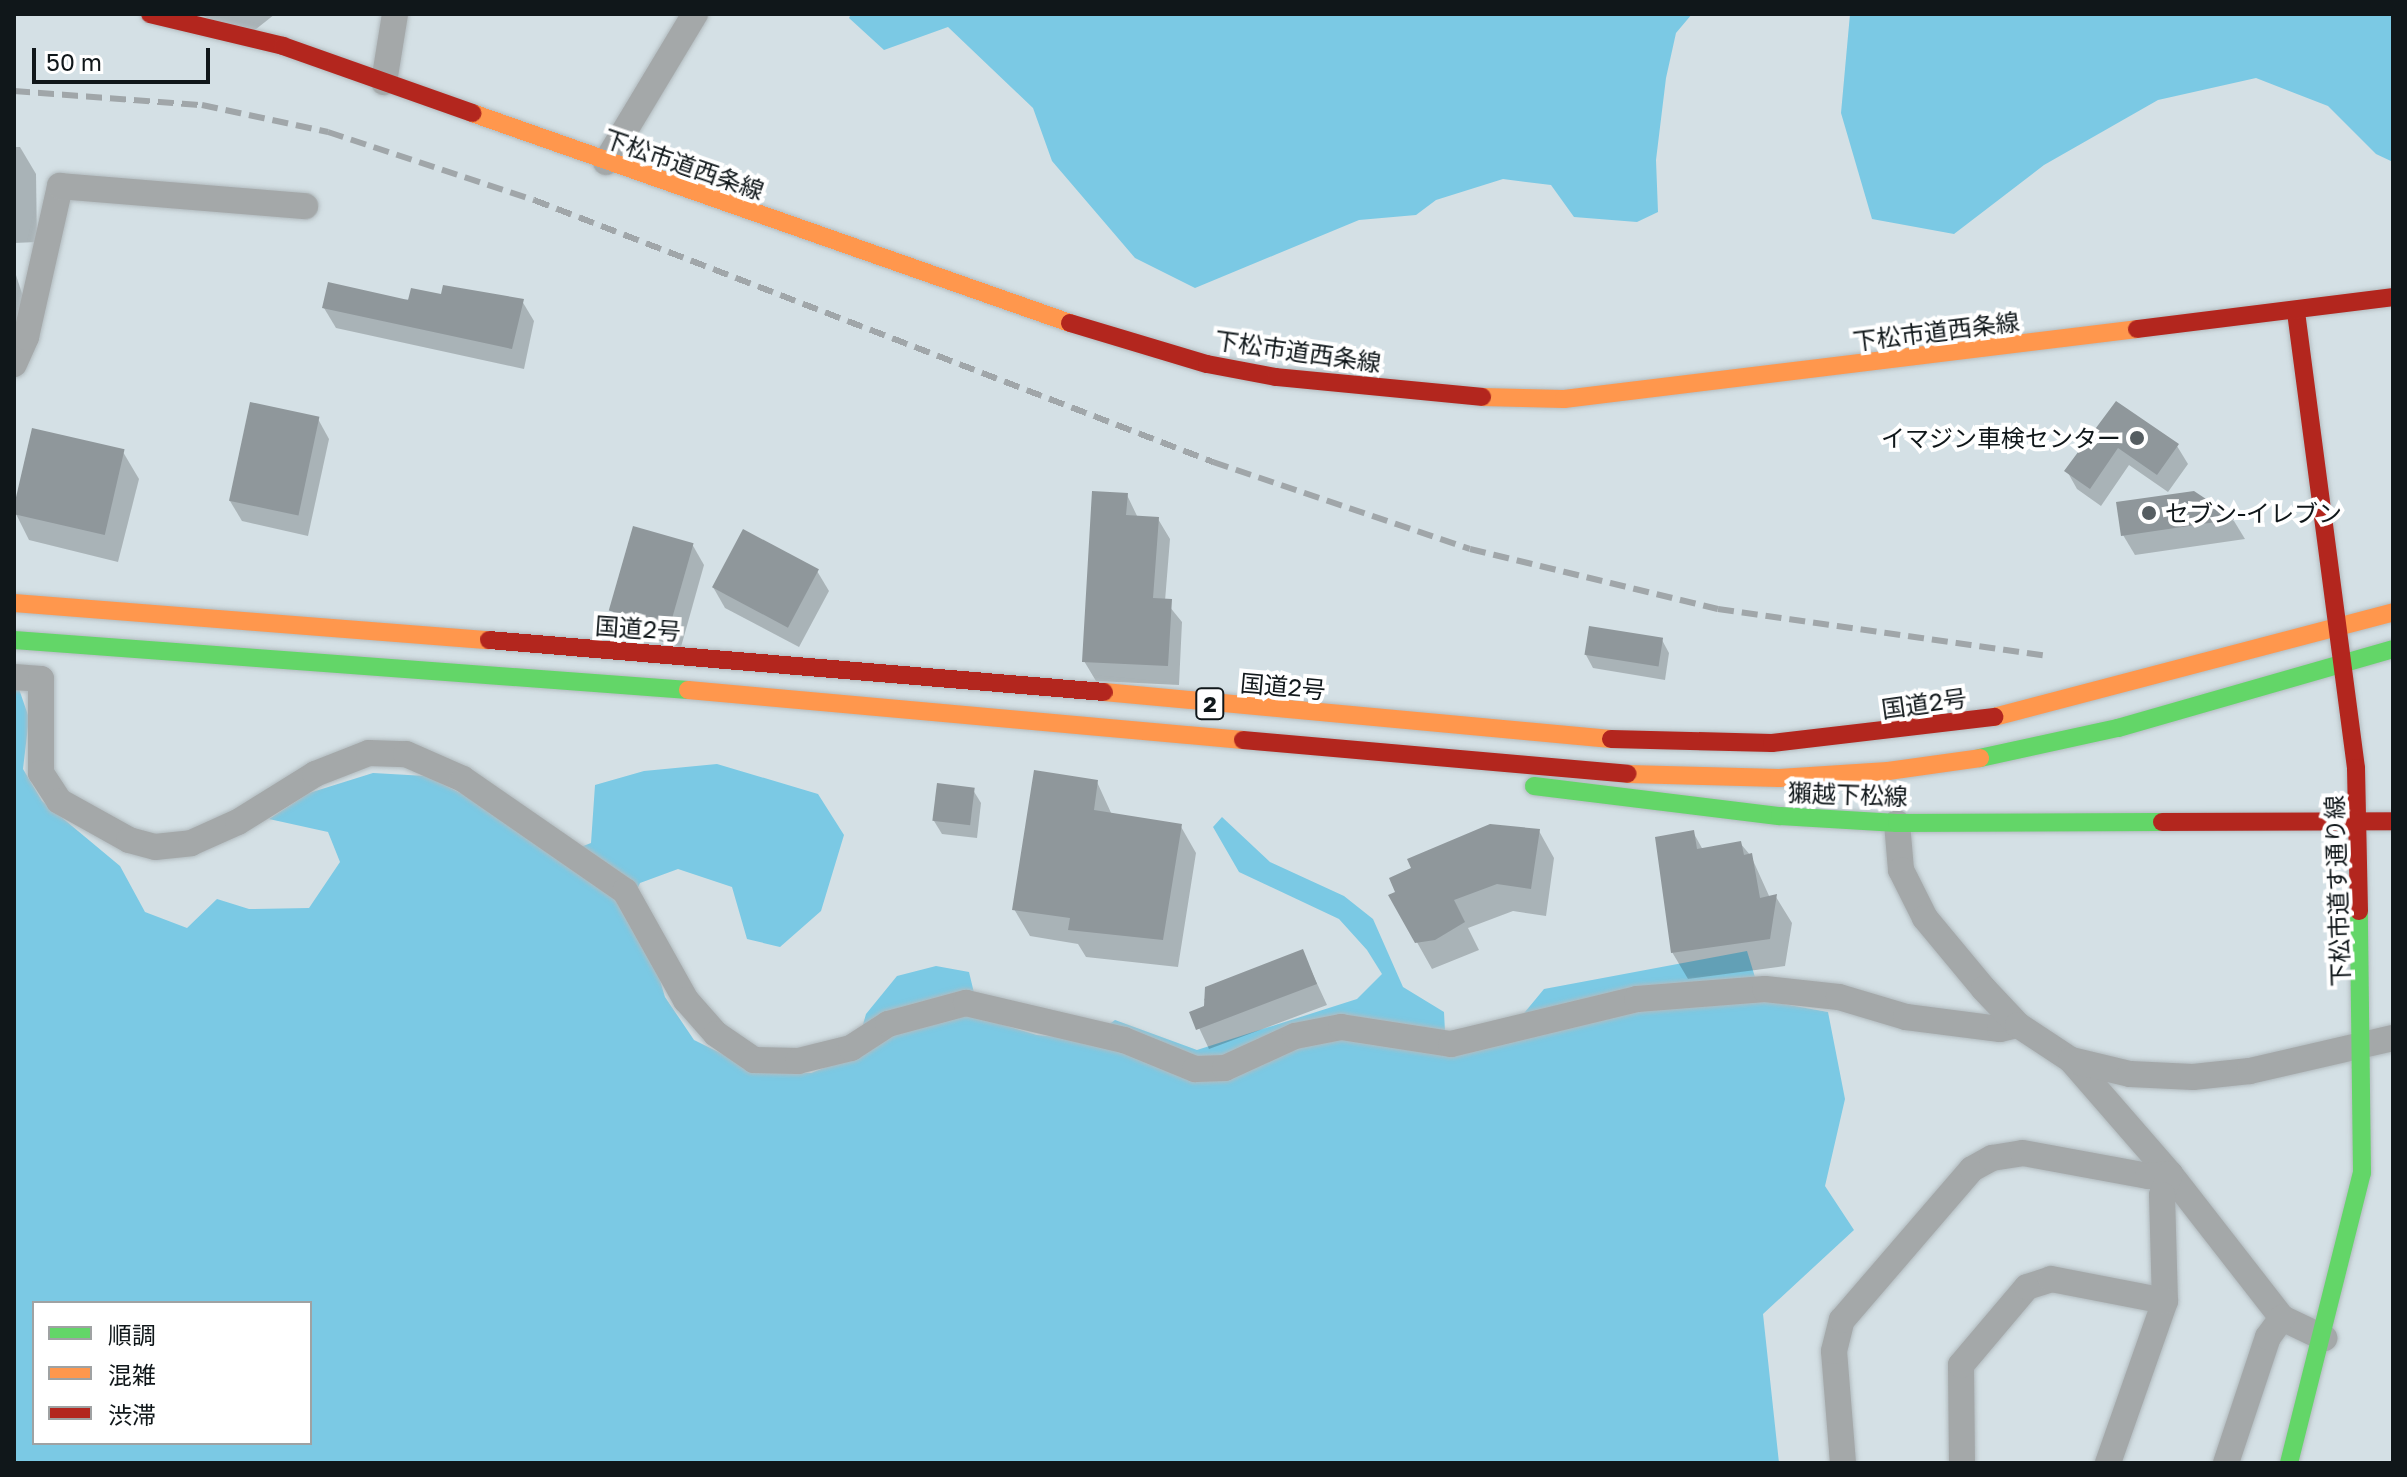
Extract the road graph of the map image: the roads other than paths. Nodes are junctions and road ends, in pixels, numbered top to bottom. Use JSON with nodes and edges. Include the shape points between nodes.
{"nodes":[{"id":1,"x":150,"y":14,"type":"edge"},
{"id":2,"x":395,"y":14,"type":"edge"},
{"id":3,"x":695,"y":14,"type":"edge"},
{"id":4,"x":384,"y":82,"type":"junction"},
{"id":5,"x":606,"y":162,"type":"junction"},
{"id":6,"x":305,"y":206,"type":"dead end"},
{"id":7,"x":2393,"y":297,"type":"edge"},
{"id":8,"x":2296,"y":312,"type":"junction"},
{"id":9,"x":14,"y":364,"type":"edge"},
{"id":10,"x":14,"y":603,"type":"edge"},
{"id":11,"x":2393,"y":612,"type":"edge"},
{"id":12,"x":2337,"y":627,"type":"junction"},
{"id":13,"x":14,"y":640,"type":"edge"},
{"id":14,"x":2393,"y":649,"type":"edge"},
{"id":15,"x":2342,"y":665,"type":"junction"},
{"id":16,"x":14,"y":677,"type":"edge"},
{"id":17,"x":1306,"y":747,"type":"junction"},
{"id":18,"x":2360,"y":821,"type":"junction"},
{"id":19,"x":2393,"y":821,"type":"edge"},
{"id":20,"x":1897,"y":823,"type":"junction"},
{"id":21,"x":2018,"y":1025,"type":"junction"},
{"id":22,"x":2393,"y":1038,"type":"edge"},
{"id":23,"x":2364,"y":1046,"type":"junction"},
{"id":24,"x":2071,"y":1060,"type":"junction"},
{"id":25,"x":2170,"y":1174,"type":"junction"},
{"id":26,"x":2165,"y":1301,"type":"junction"},
{"id":27,"x":2282,"y":1318,"type":"junction"},
{"id":28,"x":2324,"y":1338,"type":"junction"},
{"id":29,"x":1843,"y":1463,"type":"edge"},
{"id":30,"x":1962,"y":1463,"type":"edge"},
{"id":31,"x":2108,"y":1463,"type":"edge"},
{"id":32,"x":2226,"y":1463,"type":"edge"},
{"id":33,"x":2289,"y":1463,"type":"edge"}],
"edges":[{"from":1,"to":4,"type":"main road","name":"下松市道西条線","via":[[283,46]]},
{"from":2,"to":4,"type":"street"},
{"from":3,"to":5,"type":"street"},
{"from":4,"to":5,"type":"main road","name":"下松市道西条線"},
{"from":5,"to":8,"type":"main road","name":"下松市道西条線","via":[[1076,325],[1207,364],[1276,377],[1478,397],[1564,399],[1659,390]]},
{"from":6,"to":9,"type":"street","via":[[60,186],[26,337]]},
{"from":7,"to":8,"type":"main road","name":"下松市道西条線"},
{"from":8,"to":12,"type":"main road","name":"下松市道す通り線"},
{"from":10,"to":12,"type":"main road","name":"国道2号","number":"2","via":[[802,664],[1145,700],[1657,742],[1772,743],[2003,716]]},
{"from":11,"to":12,"type":"main road","name":"国道2号","number":"2"},
{"from":12,"to":15,"type":"main road","name":"下松市道す通り線"},
{"from":13,"to":17,"type":"main road","number":"2","via":[[713,692]]},
{"from":14,"to":15,"type":"main road","number":"2"},
{"from":15,"to":17,"type":"main road","number":"2","via":[[2118,728],[2005,754],[1888,771],[1779,778],[1635,775]]},
{"from":15,"to":18,"type":"main road","name":"下松市道す通り線"},
{"from":16,"to":21,"type":"street","via":[[41,679],[41,773],[59,801],[129,840],[155,847],[203,838],[315,774],[369,753],[406,754],[463,779],[625,891],[686,1000],[716,1034],[754,1060],[798,1061],[851,1048],[900,1019],[966,1003],[1124,1040],[1195,1069],[1225,1068],[1295,1036],[1341,1027],[1451,1044],[1637,999],[1765,989],[1839,997],[1906,1017],[2000,1029]]},
{"from":17,"to":20,"type":"main road","name":"獺越下松線","via":[[1683,805]]},
{"from":18,"to":19,"type":"main road","name":"獺越下松線"},
{"from":18,"to":20,"type":"main road","name":"獺越下松線"},
{"from":18,"to":23,"type":"main road","name":"下松市道す通り線"},
{"from":20,"to":21,"type":"street","via":[[1901,870],[1925,918]]},
{"from":21,"to":24,"type":"street"},
{"from":22,"to":23,"type":"street"},
{"from":23,"to":24,"type":"street","via":[[2250,1071],[2193,1077],[2130,1074]]},
{"from":23,"to":28,"type":"main road","name":"下松市道す通り線","via":[[2362,1173]]},
{"from":24,"to":25,"type":"street"},
{"from":25,"to":26,"type":"street","via":[[2162,1195]]},
{"from":25,"to":27,"type":"street"},
{"from":25,"to":29,"type":"street","via":[[2148,1176],[2023,1153],[1992,1158],[1972,1169],[1842,1320],[1834,1351]]},
{"from":26,"to":30,"type":"street","via":[[2051,1279],[2027,1287],[1961,1365]]},
{"from":26,"to":31,"type":"street"},
{"from":27,"to":28,"type":"street"},
{"from":27,"to":32,"type":"street","via":[[2268,1337]]},
{"from":28,"to":33,"type":"main road","name":"下松市道す通り線"}]}
